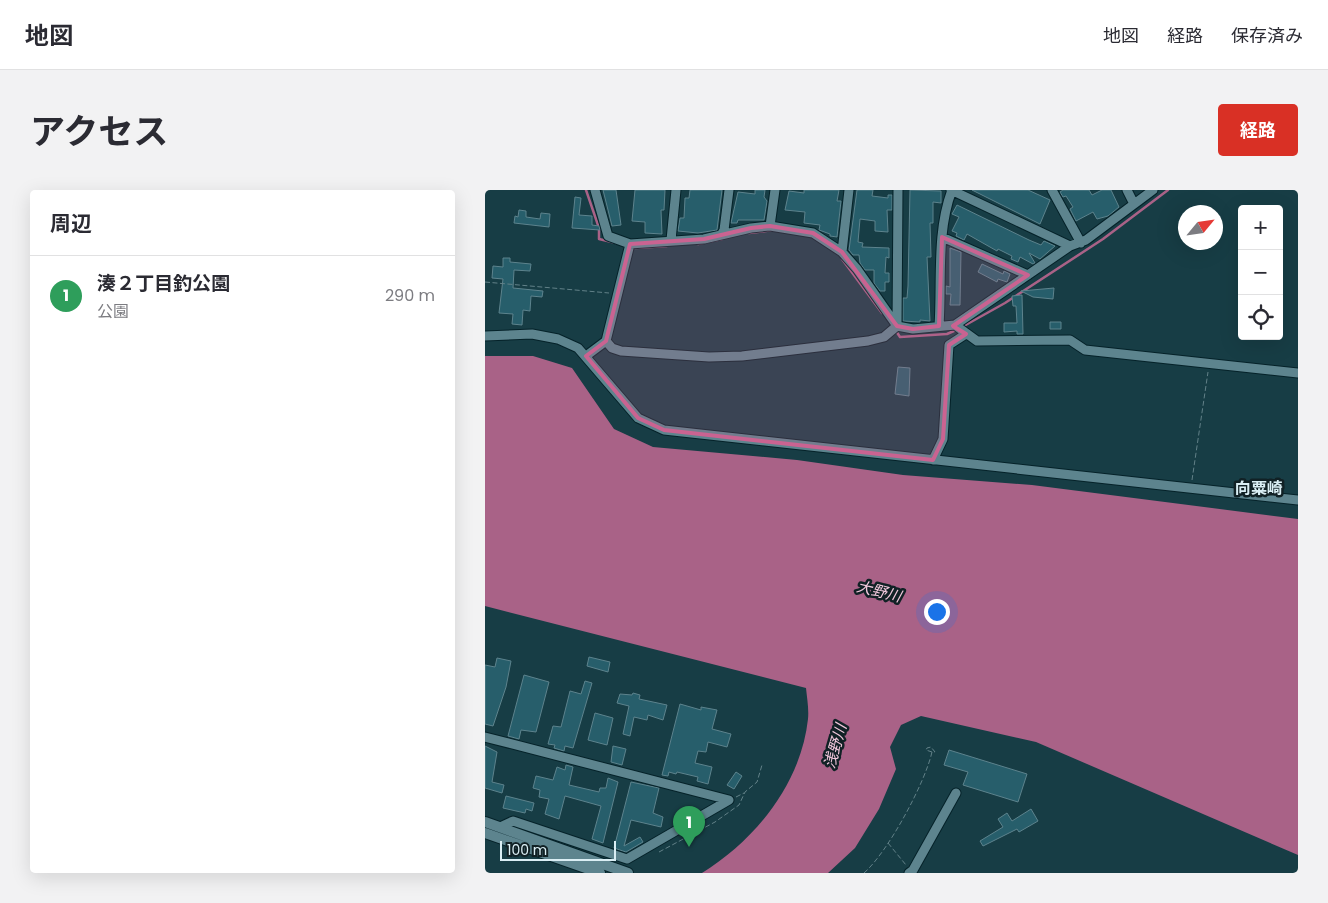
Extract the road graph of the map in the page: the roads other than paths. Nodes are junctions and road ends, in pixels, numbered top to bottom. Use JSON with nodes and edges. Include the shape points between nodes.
{"nodes":[{"id":1,"x":595,"y":190,"type":"edge"},
{"id":2,"x":676,"y":190,"type":"edge"},
{"id":3,"x":729,"y":190,"type":"edge"},
{"id":4,"x":775,"y":190,"type":"edge"},
{"id":5,"x":849,"y":190,"type":"edge"},
{"id":6,"x":898,"y":190,"type":"edge"},
{"id":7,"x":1052,"y":190,"type":"edge"},
{"id":8,"x":1127,"y":190,"type":"edge"},
{"id":9,"x":1153,"y":190,"type":"edge"},
{"id":10,"x":952,"y":191,"type":"edge"},
{"id":11,"x":1134,"y":204,"type":"junction"},
{"id":12,"x":771,"y":226,"type":"junction"},
{"id":13,"x":721,"y":235,"type":"junction"},
{"id":14,"x":942,"y":237,"type":"junction"},
{"id":15,"x":671,"y":240,"type":"junction"},
{"id":16,"x":1081,"y":243,"type":"junction"},
{"id":17,"x":631,"y":244,"type":"junction"},
{"id":18,"x":1070,"y":246,"type":"junction"},
{"id":19,"x":842,"y":252,"type":"junction"},
{"id":20,"x":1027,"y":275,"type":"junction"},
{"id":21,"x":939,"y":326,"type":"junction"},
{"id":22,"x":895,"y":328,"type":"junction"},
{"id":23,"x":960,"y":329,"type":"junction"},
{"id":24,"x":485,"y":336,"type":"edge"},
{"id":25,"x":606,"y":341,"type":"junction"},
{"id":26,"x":585,"y":356,"type":"junction"},
{"id":27,"x":1298,"y":373,"type":"edge"},
{"id":28,"x":933,"y":460,"type":"junction"},
{"id":29,"x":1298,"y":500,"type":"edge"},
{"id":30,"x":485,"y":737,"type":"edge"},
{"id":31,"x":956,"y":793,"type":"dead end"},
{"id":32,"x":485,"y":822,"type":"edge"},
{"id":33,"x":500,"y":828,"type":"junction"},
{"id":34,"x":485,"y":832,"type":"edge"},
{"id":35,"x":910,"y":872,"type":"edge"},
{"id":36,"x":600,"y":873,"type":"edge"},
{"id":37,"x":628,"y":873,"type":"edge"}],
"edges":[{"from":1,"to":17,"type":"street","via":[[607,236]]},
{"from":2,"to":15,"type":"street"},
{"from":3,"to":13,"type":"street"},
{"from":4,"to":12,"type":"street"},
{"from":5,"to":19,"type":"street"},
{"from":6,"to":22,"type":"street"},
{"from":7,"to":16,"type":"street"},
{"from":8,"to":11,"type":"street"},
{"from":9,"to":11,"type":"street"},
{"from":10,"to":14,"type":"street"},
{"from":10,"to":18,"type":"street"},
{"from":11,"to":16,"type":"street"},
{"from":12,"to":13,"type":"street"},
{"from":12,"to":19,"type":"street","via":[[813,233]]},
{"from":13,"to":15,"type":"street"},
{"from":14,"to":20,"type":"street"},
{"from":14,"to":21,"type":"street"},
{"from":15,"to":17,"type":"street"},
{"from":16,"to":18,"type":"street"},
{"from":17,"to":25,"type":"street"},
{"from":18,"to":20,"type":"street"},
{"from":19,"to":22,"type":"street","via":[[857,269]]},
{"from":20,"to":23,"type":"street"},
{"from":21,"to":22,"type":"street"},
{"from":21,"to":23,"type":"street"},
{"from":22,"to":25,"type":"street","via":[[884,337],[868,341],[743,356],[621,351]]},
{"from":23,"to":27,"type":"street","via":[[977,341],[1070,340],[1085,350]]},
{"from":23,"to":28,"type":"street","via":[[949,345],[943,439]]},
{"from":24,"to":26,"type":"street","via":[[532,334],[558,339],[578,348]]},
{"from":25,"to":26,"type":"street"},
{"from":26,"to":28,"type":"street","via":[[638,418],[664,430]]},
{"from":28,"to":29,"type":"street"},
{"from":30,"to":33,"type":"street","via":[[729,800],[627,858],[513,821]]},
{"from":31,"to":35,"type":"street"},
{"from":32,"to":33,"type":"street"},
{"from":33,"to":37,"type":"street"},
{"from":34,"to":36,"type":"street"}]}
